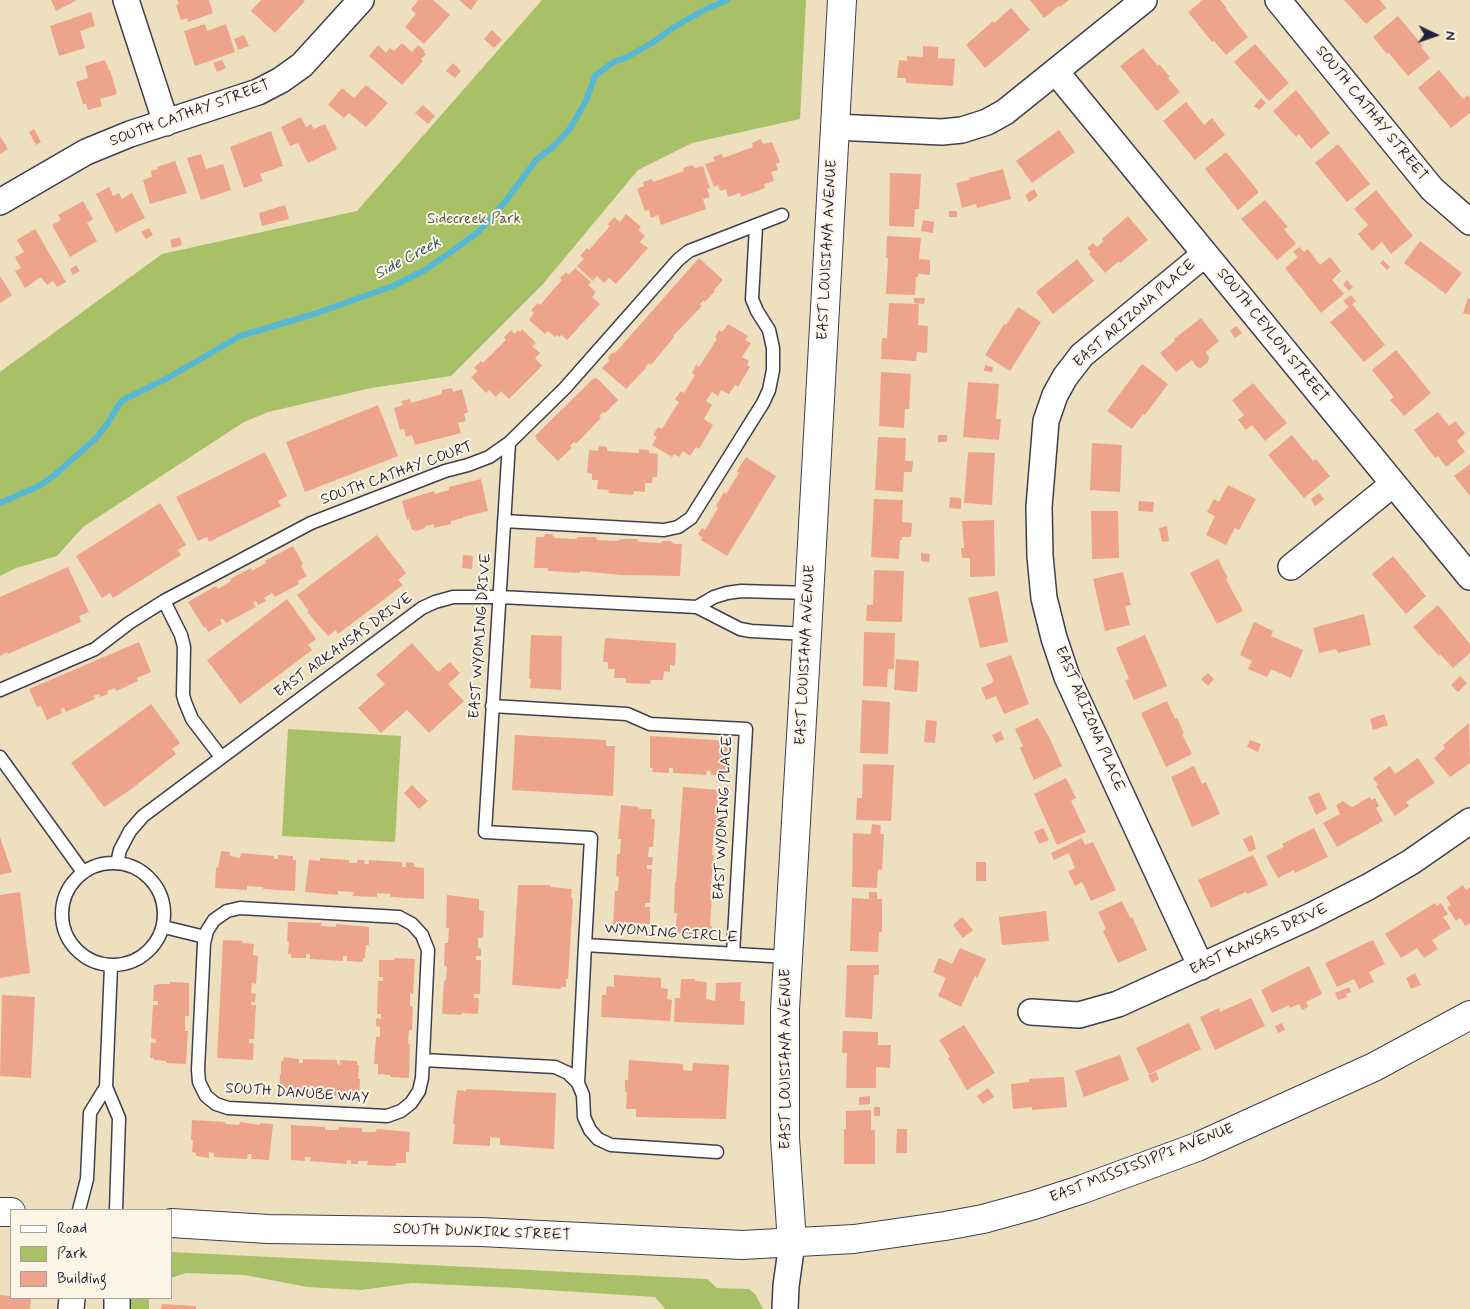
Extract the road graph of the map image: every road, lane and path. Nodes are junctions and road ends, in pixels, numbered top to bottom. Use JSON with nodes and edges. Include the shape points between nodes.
{"nodes":[{"id":1,"x":126,"y":0,"type":"edge"},
{"id":2,"x":361,"y":0,"type":"edge"},
{"id":3,"x":842,"y":0,"type":"edge"},
{"id":4,"x":1144,"y":0,"type":"edge"},
{"id":5,"x":1278,"y":0,"type":"edge"},
{"id":6,"x":1056,"y":72,"type":"junction"},
{"id":7,"x":166,"y":123,"type":"junction"},
{"id":8,"x":835,"y":127,"type":"junction"},
{"id":9,"x":0,"y":202,"type":"edge"},
{"id":10,"x":782,"y":216,"type":"dead end"},
{"id":11,"x":1470,"y":222,"type":"edge"},
{"id":12,"x":756,"y":226,"type":"junction"},
{"id":13,"x":1205,"y":254,"type":"junction"},
{"id":14,"x":509,"y":443,"type":"junction"},
{"id":15,"x":1393,"y":484,"type":"junction"},
{"id":16,"x":504,"y":521,"type":"junction"},
{"id":17,"x":1291,"y":567,"type":"dead end"},
{"id":18,"x":1470,"y":577,"type":"edge"},
{"id":19,"x":810,"y":593,"type":"junction"},
{"id":20,"x":500,"y":597,"type":"junction"},
{"id":21,"x":164,"y":601,"type":"junction"},
{"id":22,"x":697,"y":607,"type":"junction"},
{"id":23,"x":807,"y":634,"type":"junction"},
{"id":24,"x":0,"y":690,"type":"edge"},
{"id":25,"x":492,"y":706,"type":"junction"},
{"id":26,"x":220,"y":757,"type":"junction"},
{"id":27,"x":0,"y":758,"type":"edge"},
{"id":28,"x":1470,"y":821,"type":"edge"},
{"id":29,"x":485,"y":832,"type":"joint"},
{"id":30,"x":117,"y":863,"type":"junction"},
{"id":31,"x":83,"y":872,"type":"junction"},
{"id":32,"x":164,"y":927,"type":"junction"},
{"id":33,"x":205,"y":937,"type":"junction"},
{"id":34,"x":585,"y":945,"type":"junction"},
{"id":35,"x":733,"y":954,"type":"junction"},
{"id":36,"x":787,"y":957,"type":"junction"},
{"id":37,"x":111,"y":966,"type":"junction"},
{"id":38,"x":1201,"y":967,"type":"junction"},
{"id":39,"x":1031,"y":1012,"type":"dead end"},
{"id":40,"x":1470,"y":1015,"type":"edge"},
{"id":41,"x":423,"y":1060,"type":"junction"},
{"id":42,"x":578,"y":1084,"type":"junction"},
{"id":43,"x":106,"y":1087,"type":"junction"},
{"id":44,"x":717,"y":1152,"type":"dead end"},
{"id":45,"x":79,"y":1209,"type":"edge"},
{"id":46,"x":116,"y":1209,"type":"edge"},
{"id":47,"x":172,"y":1223,"type":"edge"},
{"id":48,"x":792,"y":1243,"type":"junction"},
{"id":49,"x":785,"y":1309,"type":"edge"}],
"edges":[{"from":1,"to":7,"type":"street"},
{"from":2,"to":7,"type":"street","name":"SOUTH CATHAY STREET","via":[[302,65],[281,80],[258,92]]},
{"from":3,"to":8,"type":"main road","name":"EAST LOUISIANA AVENUE"},
{"from":4,"to":6,"type":"street"},
{"from":5,"to":11,"type":"street","name":"SOUTH CATHAY STREET","via":[[1432,189]]},
{"from":6,"to":8,"type":"street","via":[[1004,112],[962,130]]},
{"from":6,"to":13,"type":"street","name":"SOUTH CEYLON STREET"},
{"from":7,"to":9,"type":"street","name":"SOUTH CATHAY STREET","via":[[86,152]]},
{"from":8,"to":19,"type":"main road","name":"EAST LOUISIANA AVENUE"},
{"from":10,"to":12,"type":"lane","name":"SOUTH CATHAY COURT"},
{"from":12,"to":14,"type":"lane","name":"SOUTH CATHAY COURT","via":[[688,251],[565,388]]},
{"from":12,"to":16,"type":"lane","via":[[752,299],[769,330],[773,348],[769,390],[691,518],[678,527],[664,530]]},
{"from":13,"to":15,"type":"street","name":"SOUTH CEYLON STREET"},
{"from":13,"to":38,"type":"street","name":"EAST ARIZONA PLACE","via":[[1082,356],[1065,377],[1046,421],[1039,507],[1044,598],[1065,671]]},
{"from":14,"to":16,"type":"lane","name":"EAST WYOMING DRIVE"},
{"from":14,"to":21,"type":"lane","name":"SOUTH CATHAY COURT","via":[[489,457],[310,523]]},
{"from":15,"to":17,"type":"street"},
{"from":15,"to":18,"type":"street","name":"SOUTH CEYLON STREET"},
{"from":16,"to":20,"type":"lane","name":"EAST WYOMING DRIVE"},
{"from":19,"to":22,"type":"lane","via":[[740,591],[714,597]]},
{"from":19,"to":23,"type":"main road","name":"EAST LOUISIANA AVENUE"},
{"from":20,"to":22,"type":"lane"},
{"from":20,"to":25,"type":"lane","name":"EAST WYOMING DRIVE"},
{"from":20,"to":26,"type":"lane","name":"EAST ARKANSAS DRIVE","via":[[453,598],[422,608]]},
{"from":21,"to":24,"type":"lane","name":"SOUTH CATHAY COURT","via":[[95,649]]},
{"from":21,"to":26,"type":"lane","via":[[184,647],[185,702],[192,719]]},
{"from":22,"to":23,"type":"lane","via":[[740,629]]},
{"from":23,"to":36,"type":"main road","name":"EAST LOUISIANA AVENUE"},
{"from":25,"to":29,"type":"lane","name":"EAST WYOMING DRIVE"},
{"from":25,"to":35,"type":"lane","name":"EAST WYOMING PLACE","via":[[628,714],[650,724],[746,729]]},
{"from":26,"to":30,"type":"lane","name":"EAST ARKANSAS DRIVE","via":[[143,816],[130,831]]},
{"from":27,"to":31,"type":"lane"},
{"from":28,"to":38,"type":"street","name":"EAST KANSAS DRIVE","via":[[1368,887]]},
{"from":29,"to":34,"type":"lane","name":"WYOMING CIRCLE","via":[[591,838]]},
{"from":30,"to":31,"type":"lane","via":[[106,863]]},
{"from":30,"to":32,"type":"lane","via":[[131,865],[156,886],[163,900]]},
{"from":31,"to":37,"type":"lane","via":[[64,897],[62,926],[70,943],[81,955]]},
{"from":32,"to":33,"type":"lane"},
{"from":32,"to":37,"type":"lane","via":[[156,944],[144,956],[131,963]]},
{"from":33,"to":41,"type":"lane","name":"SOUTH DANUBE WAY","via":[[214,920],[227,911],[240,908],[399,917],[412,924],[422,935],[428,950]]},
{"from":33,"to":41,"type":"lane","name":"SOUTH DANUBE WAY","via":[[198,1070],[199,1082],[206,1096],[216,1104],[228,1108],[387,1116],[412,1103],[419,1090]]},
{"from":34,"to":35,"type":"lane","name":"WYOMING CIRCLE"},
{"from":34,"to":42,"type":"lane"},
{"from":35,"to":36,"type":"lane","name":"WYOMING CIRCLE"},
{"from":36,"to":48,"type":"main road","name":"EAST LOUISIANA AVENUE","via":[[785,1138]]},
{"from":37,"to":43,"type":"lane"},
{"from":38,"to":39,"type":"street","name":"EAST KANSAS DRIVE","via":[[1118,1004],[1079,1015]]},
{"from":40,"to":48,"type":"main road","name":"EAST MISSISSIPPI AVENUE","via":[[1374,1067],[1196,1147],[1082,1189],[1006,1213],[945,1226],[854,1239]]},
{"from":41,"to":42,"type":"lane","via":[[555,1067],[568,1073]]},
{"from":42,"to":44,"type":"lane","via":[[583,1095],[584,1117],[590,1130],[611,1146]]},
{"from":43,"to":45,"type":"lane","via":[[90,1113],[87,1179]]},
{"from":43,"to":46,"type":"lane","via":[[119,1118]]},
{"from":47,"to":48,"type":"main road","name":"SOUTH DUNKIRK STREET","via":[[268,1229],[481,1232],[742,1244]]},
{"from":48,"to":49,"type":"street","name":"EAST LOUISIANA AVENUE"}]}
